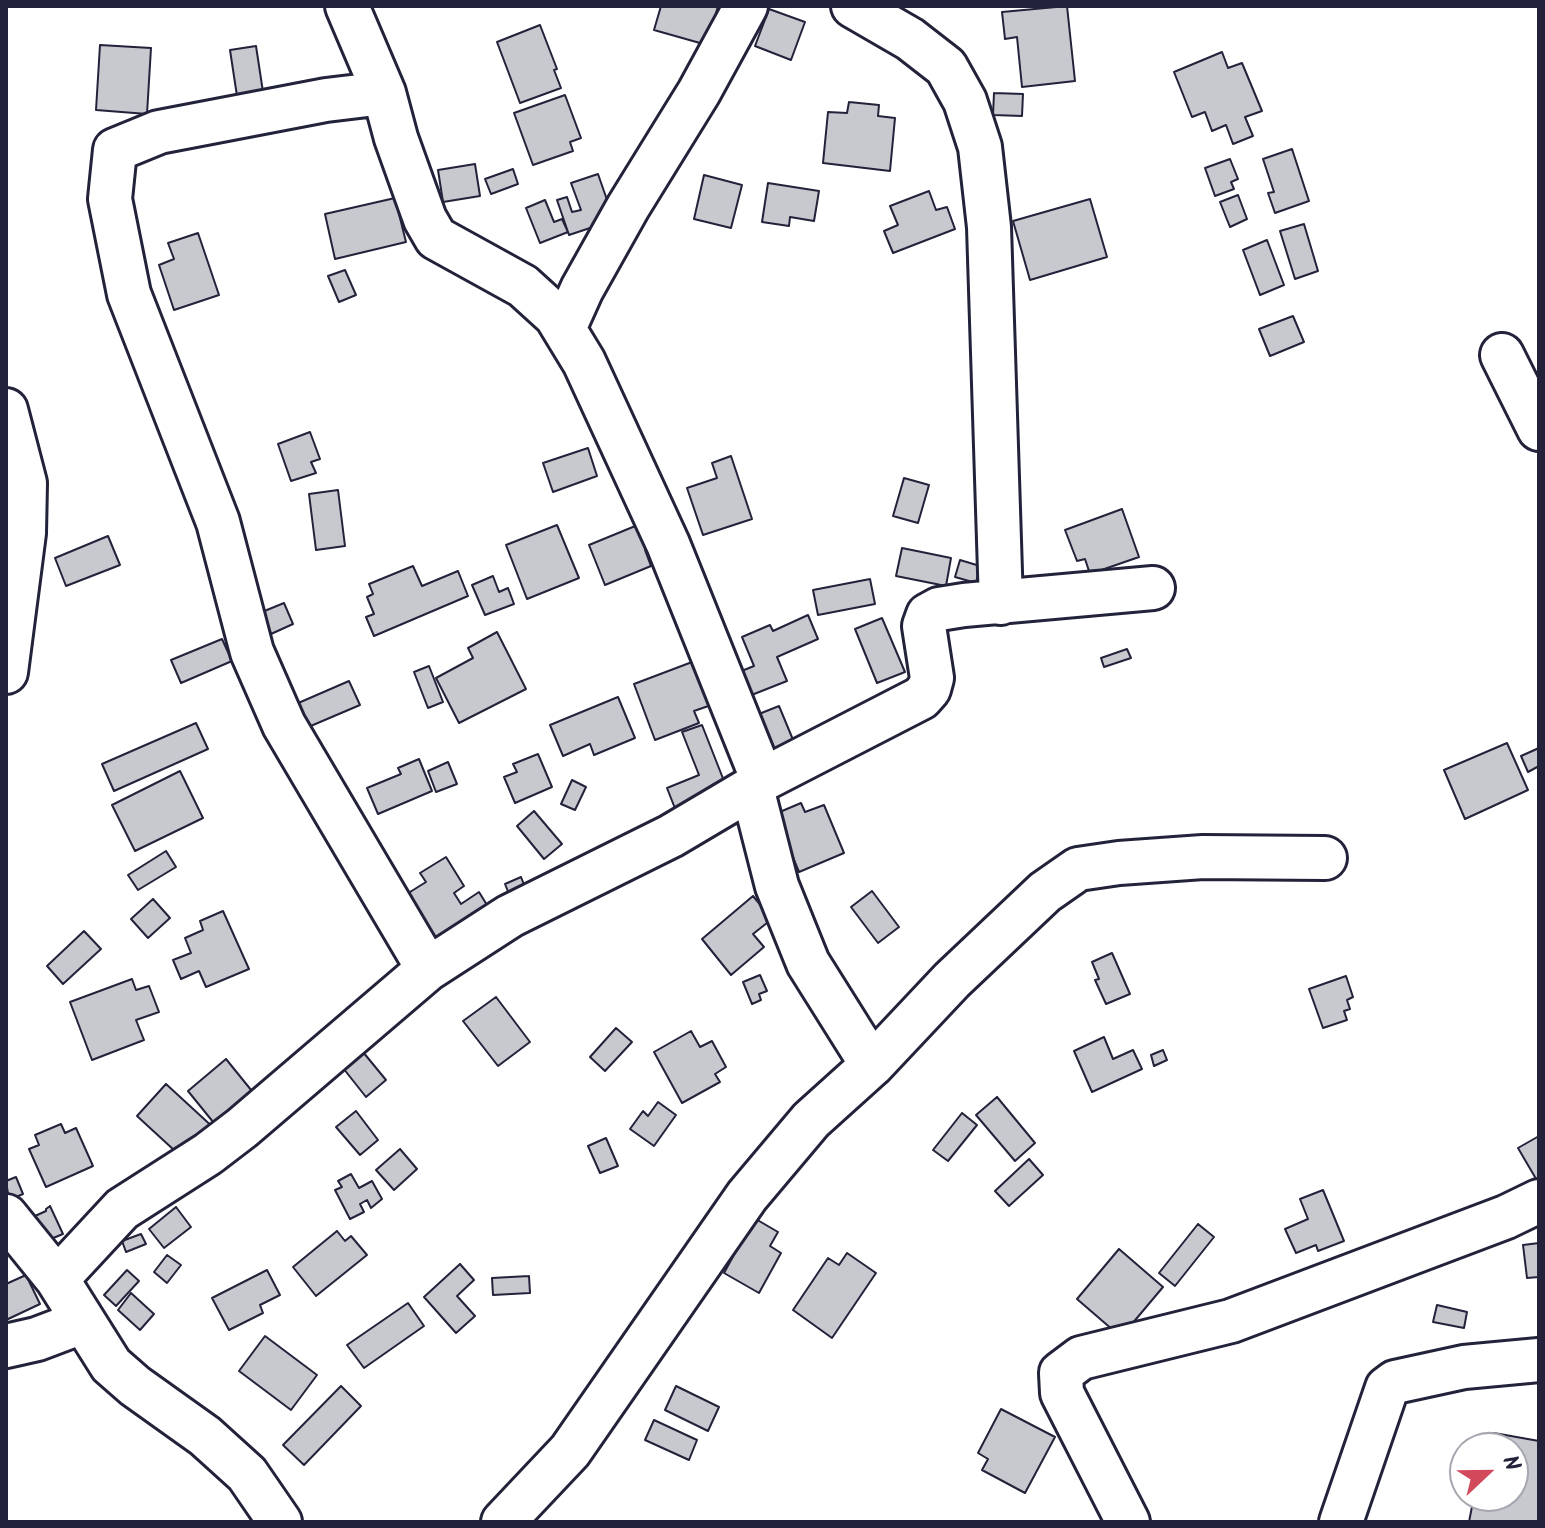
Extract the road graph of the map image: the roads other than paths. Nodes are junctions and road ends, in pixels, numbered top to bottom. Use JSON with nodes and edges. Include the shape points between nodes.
{"nodes":[{"id":1,"x":347,"y":6,"type":"edge"},
{"id":2,"x":746,"y":6,"type":"edge"},
{"id":3,"x":853,"y":6,"type":"edge"},
{"id":4,"x":384,"y":93,"type":"junction"},
{"id":5,"x":564,"y":329,"type":"junction"},
{"id":6,"x":1502,"y":355,"type":"dead end"},
{"id":7,"x":6,"y":410,"type":"edge"},
{"id":8,"x":1539,"y":429,"type":"edge"},
{"id":9,"x":1153,"y":588,"type":"dead end"},
{"id":10,"x":1001,"y":603,"type":"junction"},
{"id":11,"x":6,"y":672,"type":"edge"},
{"id":12,"x":754,"y":786,"type":"junction"},
{"id":13,"x":1325,"y":858,"type":"dead end"},
{"id":14,"x":428,"y":969,"type":"junction"},
{"id":15,"x":872,"y":1065,"type":"junction"},
{"id":16,"x":1539,"y":1201,"type":"edge"},
{"id":17,"x":6,"y":1216,"type":"edge"},
{"id":18,"x":57,"y":1279,"type":"junction"},
{"id":19,"x":82,"y":1322,"type":"junction"},
{"id":20,"x":6,"y":1346,"type":"edge"},
{"id":21,"x":1539,"y":1360,"type":"edge"},
{"id":22,"x":280,"y":1522,"type":"edge"},
{"id":23,"x":503,"y":1522,"type":"edge"},
{"id":24,"x":1128,"y":1522,"type":"edge"},
{"id":25,"x":1341,"y":1522,"type":"edge"}],
"edges":[{"from":1,"to":4,"type":"street"},
{"from":2,"to":5,"type":"street","via":[[628,207]]},
{"from":3,"to":10,"type":"street","via":[[946,67],[965,101],[980,147],[989,227]]},
{"from":4,"to":5,"type":"street","via":[[436,238],[523,286]]},
{"from":4,"to":14,"type":"street","via":[[159,132],[115,150],[110,199],[129,294],[218,522],[252,652],[284,725]]},
{"from":5,"to":12,"type":"street","via":[[668,544],[756,761]]},
{"from":6,"to":8,"type":"street"},
{"from":7,"to":11,"type":"street","via":[[25,483],[24,533]]},
{"from":9,"to":10,"type":"street"},
{"from":10,"to":12,"type":"street","via":[[939,609],[928,615],[924,626],[932,678],[921,698]]},
{"from":12,"to":14,"type":"street","via":[[671,836],[510,916]]},
{"from":12,"to":15,"type":"street","via":[[777,886],[808,963]]},
{"from":13,"to":15,"type":"street","via":[[1203,857],[1078,869],[1045,892],[952,980]]},
{"from":14,"to":18,"type":"street","via":[[242,1128],[122,1209]]},
{"from":15,"to":23,"type":"street","via":[[811,1120],[747,1196],[570,1451]]},
{"from":16,"to":24,"type":"street","via":[[1231,1321],[1081,1358],[1061,1373],[1062,1393]]},
{"from":17,"to":18,"type":"street"},
{"from":18,"to":19,"type":"street"},
{"from":19,"to":20,"type":"street"},
{"from":19,"to":22,"type":"street","via":[[111,1365],[247,1474]]},
{"from":21,"to":25,"type":"street","via":[[1464,1367],[1387,1388]]}]}
